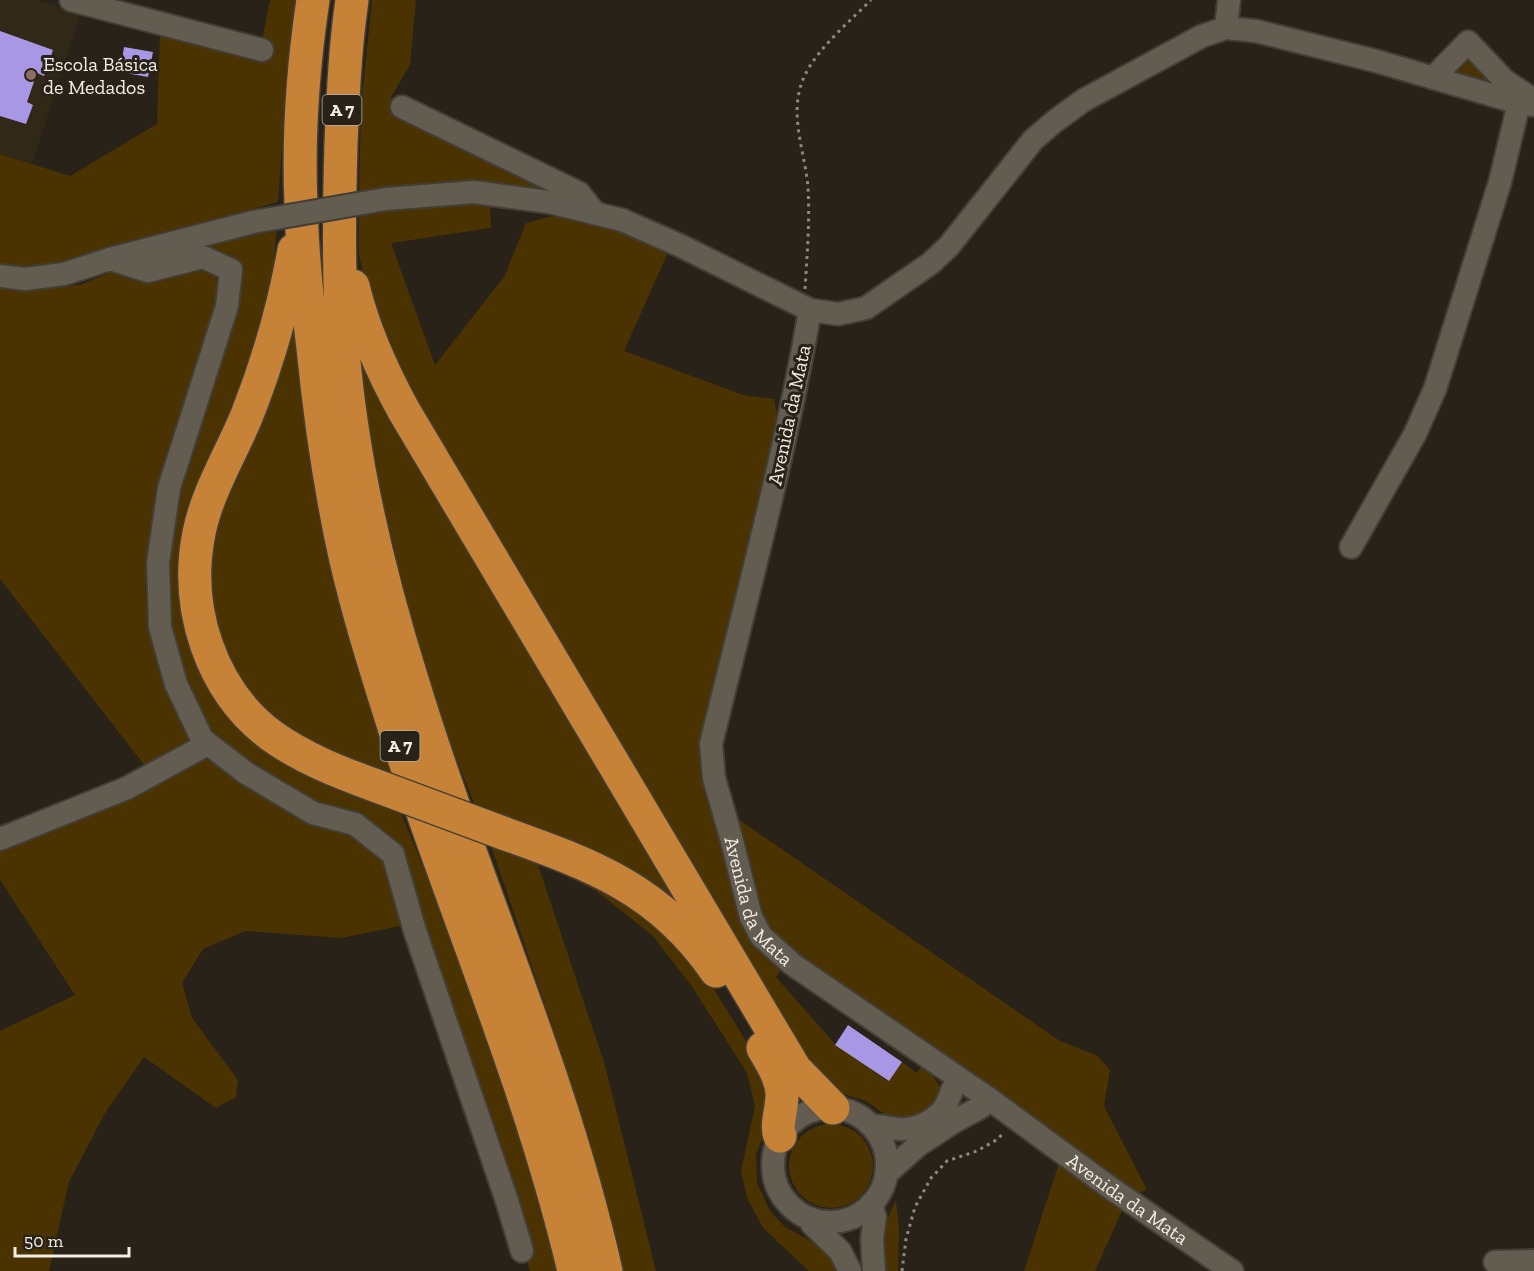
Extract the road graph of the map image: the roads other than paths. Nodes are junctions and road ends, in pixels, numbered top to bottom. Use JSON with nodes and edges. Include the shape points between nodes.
{"nodes":[{"id":1,"x":71,"y":0,"type":"edge"},
{"id":2,"x":313,"y":0,"type":"edge"},
{"id":3,"x":352,"y":0,"type":"edge"},
{"id":4,"x":1228,"y":0,"type":"edge"},
{"id":5,"x":1226,"y":28,"type":"junction"},
{"id":6,"x":262,"y":50,"type":"dead end"},
{"id":7,"x":1432,"y":78,"type":"junction"},
{"id":8,"x":1529,"y":103,"type":"edge"},
{"id":9,"x":402,"y":107,"type":"dead end"},
{"id":10,"x":301,"y":203,"type":"junction"},
{"id":11,"x":595,"y":213,"type":"junction"},
{"id":12,"x":340,"y":221,"type":"junction"},
{"id":13,"x":110,"y":259,"type":"junction"},
{"id":14,"x":0,"y":276,"type":"edge"},
{"id":15,"x":807,"y":308,"type":"junction"},
{"id":16,"x":1351,"y":547,"type":"dead end"},
{"id":17,"x":208,"y":744,"type":"junction"},
{"id":18,"x":0,"y":838,"type":"edge"},
{"id":19,"x":959,"y":1079,"type":"junction"},
{"id":20,"x":988,"y":1098,"type":"junction"},
{"id":21,"x":833,"y":1108,"type":"junction"},
{"id":22,"x":873,"y":1127,"type":"junction"},
{"id":23,"x":780,"y":1136,"type":"junction"},
{"id":24,"x":886,"y":1174,"type":"junction"},
{"id":25,"x":871,"y":1204,"type":"junction"},
{"id":26,"x":809,"y":1218,"type":"junction"},
{"id":27,"x":522,"y":1251,"type":"dead end"},
{"id":28,"x":1534,"y":1261,"type":"edge"},
{"id":29,"x":1496,"y":1262,"type":"dead end"},
{"id":30,"x":574,"y":1271,"type":"edge"},
{"id":31,"x":606,"y":1271,"type":"edge"},
{"id":32,"x":850,"y":1271,"type":"edge"},
{"id":33,"x":874,"y":1271,"type":"edge"},
{"id":34,"x":1232,"y":1271,"type":"edge"}],
"edges":[{"from":1,"to":6,"type":"street"},
{"from":2,"to":10,"type":"highway","number":"A 7","via":[[304,94]]},
{"from":3,"to":12,"type":"highway","number":"A 7","via":[[343,100]]},
{"from":4,"to":5,"type":"street"},
{"from":5,"to":7,"type":"street","via":[[1256,31]]},
{"from":5,"to":15,"type":"street","via":[[1202,36],[1084,100],[1054,121],[1033,140],[949,246],[866,308],[838,314]]},
{"from":7,"to":8,"type":"street"},
{"from":7,"to":8,"type":"street","via":[[1468,42]]},
{"from":8,"to":16,"type":"street","via":[[1435,389],[1415,434]]},
{"from":9,"to":11,"type":"street","via":[[579,193]]},
{"from":10,"to":23,"type":"highway","bridge":true,"via":[[271,349],[199,531],[194,562],[198,616],[221,678],[256,722],[292,750],[568,857],[646,898],[684,931],[708,960],[773,1066],[782,1093]]},
{"from":10,"to":30,"type":"highway","number":"A 7","via":[[320,420],[348,568],[399,742],[527,1104]]},
{"from":11,"to":13,"type":"street","bridge":true,"via":[[474,192],[386,199],[253,222]]},
{"from":11,"to":15,"type":"street","via":[[622,220],[681,246]]},
{"from":12,"to":21,"type":"highway","via":[[357,303],[378,361],[404,411],[795,1069]]},
{"from":12,"to":31,"type":"highway","number":"A 7","via":[[343,348],[349,398],[366,504],[386,593],[440,767],[560,1106]]},
{"from":13,"to":14,"type":"street","via":[[64,274],[25,279]]},
{"from":13,"to":17,"type":"street","via":[[148,271],[203,257],[231,270],[226,306],[169,488],[158,563],[160,627],[176,684]]},
{"from":15,"to":19,"type":"street","name":"Avenida da Mata","via":[[801,364],[711,744],[714,778],[751,917],[760,936],[792,964]]},
{"from":17,"to":18,"type":"street","via":[[127,788]]},
{"from":17,"to":27,"type":"street","via":[[246,773],[313,813],[355,824],[393,855]]},
{"from":19,"to":20,"type":"street","name":"Avenida da Mata"},
{"from":19,"to":22,"type":"street","via":[[942,1111],[924,1124],[903,1129]]},
{"from":20,"to":24,"type":"street","via":[[981,1107],[917,1146]]},
{"from":20,"to":34,"type":"street","name":"Avenida da Mata"},
{"from":21,"to":22,"type":"street","via":[[855,1113]]},
{"from":21,"to":23,"type":"street","via":[[802,1114]]},
{"from":22,"to":24,"type":"street","via":[[882,1141]]},
{"from":23,"to":26,"type":"street","via":[[772,1168],[776,1184],[783,1199]]},
{"from":24,"to":25,"type":"street"},
{"from":25,"to":26,"type":"street","via":[[842,1221]]},
{"from":25,"to":33,"type":"street","via":[[875,1217]]},
{"from":26,"to":32,"type":"street","via":[[840,1251]]},
{"from":28,"to":29,"type":"street"}]}
